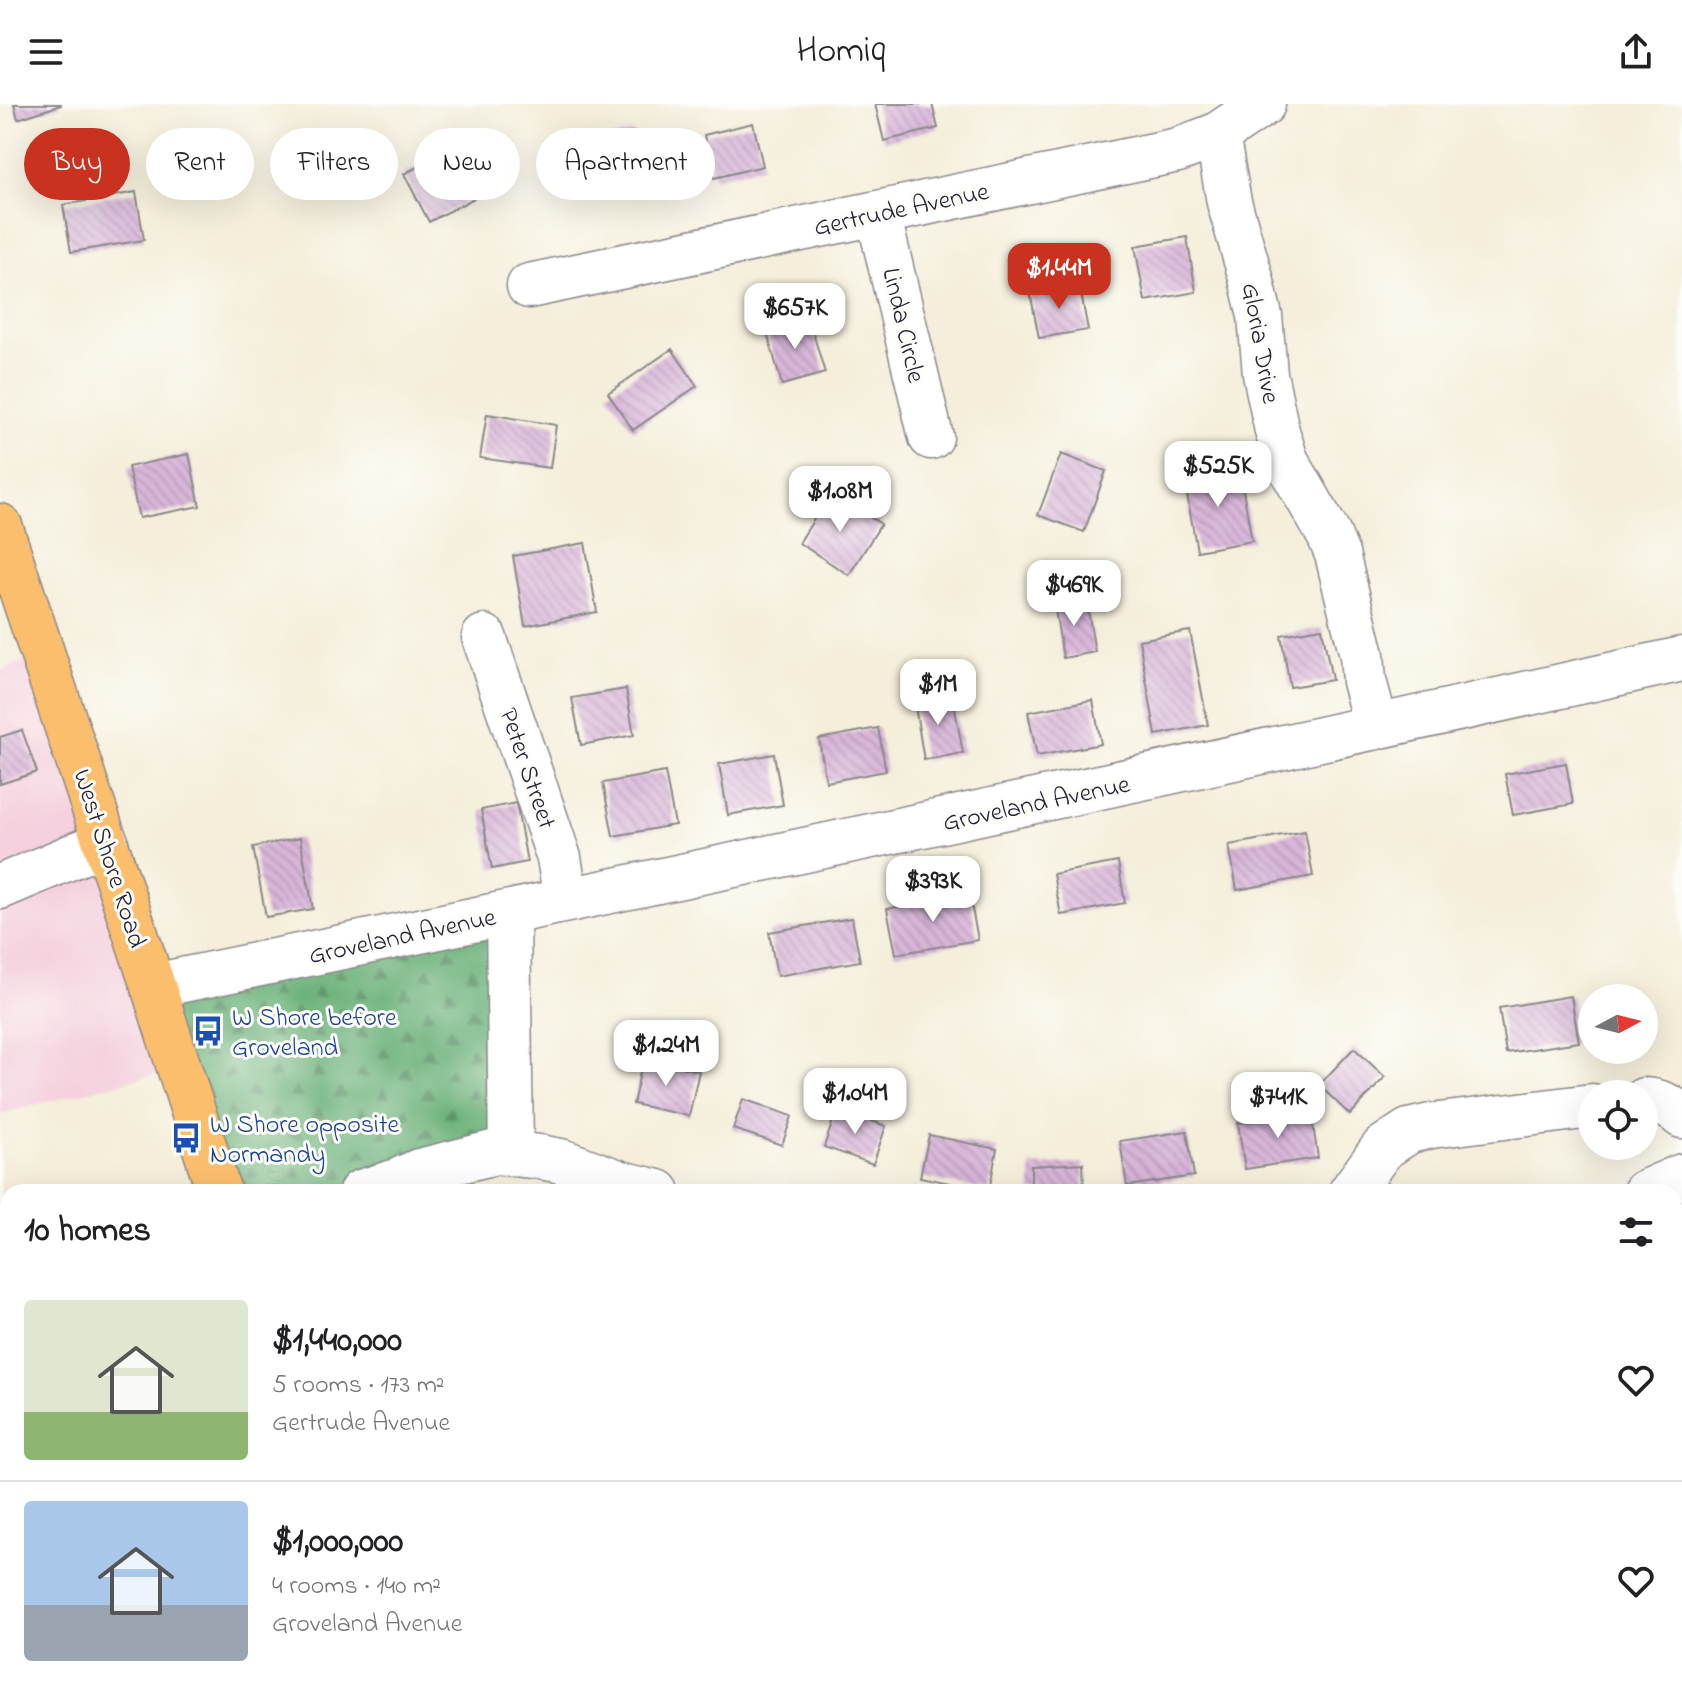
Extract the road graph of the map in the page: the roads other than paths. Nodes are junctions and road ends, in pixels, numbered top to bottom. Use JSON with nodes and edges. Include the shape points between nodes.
{"nodes":[{"id":1,"x":1263,"y":104,"type":"edge"},
{"id":2,"x":1217,"y":135,"type":"junction"},
{"id":3,"x":878,"y":213,"type":"junction"},
{"id":4,"x":529,"y":286,"type":"dead end"},
{"id":5,"x":931,"y":437,"type":"dead end"},
{"id":6,"x":0,"y":526,"type":"edge"},
{"id":7,"x":484,"y":637,"type":"dead end"},
{"id":8,"x":1682,"y":659,"type":"edge"},
{"id":9,"x":1373,"y":728,"type":"junction"},
{"id":10,"x":106,"y":842,"type":"junction"},
{"id":11,"x":0,"y":887,"type":"edge"},
{"id":12,"x":566,"y":900,"type":"junction"},
{"id":13,"x":508,"y":913,"type":"junction"},
{"id":14,"x":153,"y":986,"type":"junction"},
{"id":15,"x":1658,"y":1101,"type":"edge"},
{"id":16,"x":1578,"y":1108,"type":"edge"},
{"id":17,"x":1682,"y":1116,"type":"edge"},
{"id":18,"x":511,"y":1154,"type":"junction"},
{"id":19,"x":1682,"y":1176,"type":"edge"},
{"id":20,"x":216,"y":1184,"type":"edge"},
{"id":21,"x":387,"y":1184,"type":"edge"},
{"id":22,"x":625,"y":1184,"type":"edge"},
{"id":23,"x":1357,"y":1184,"type":"edge"},
{"id":24,"x":1664,"y":1184,"type":"edge"}],
"edges":[{"from":1,"to":2,"type":"street","name":"Gertrude Avenue"},
{"from":2,"to":3,"type":"street","name":"Gertrude Avenue","via":[[1178,150]]},
{"from":2,"to":9,"type":"street","name":"Gloria Drive","via":[[1260,316],[1277,431],[1286,460],[1337,554],[1362,655]]},
{"from":3,"to":4,"type":"street","name":"Gertrude Avenue"},
{"from":3,"to":5,"type":"street","name":"Linda Circle"},
{"from":6,"to":10,"type":"main road","name":"West Shore Road"},
{"from":7,"to":12,"type":"street","name":"Peter Street","via":[[559,858]]},
{"from":8,"to":9,"type":"street","name":"Groveland Avenue"},
{"from":9,"to":12,"type":"street","name":"Groveland Avenue"},
{"from":10,"to":11,"type":"street"},
{"from":10,"to":14,"type":"main road","name":"West Shore Road"},
{"from":12,"to":13,"type":"street","name":"Groveland Avenue"},
{"from":13,"to":14,"type":"street","name":"Groveland Avenue"},
{"from":13,"to":18,"type":"street"},
{"from":14,"to":20,"type":"main road","name":"West Shore Road"},
{"from":15,"to":17,"type":"street"},
{"from":16,"to":23,"type":"street","via":[[1409,1131],[1383,1148]]},
{"from":18,"to":21,"type":"street","via":[[483,1154]]},
{"from":18,"to":22,"type":"street","via":[[561,1161]]},
{"from":19,"to":24,"type":"street"}]}
